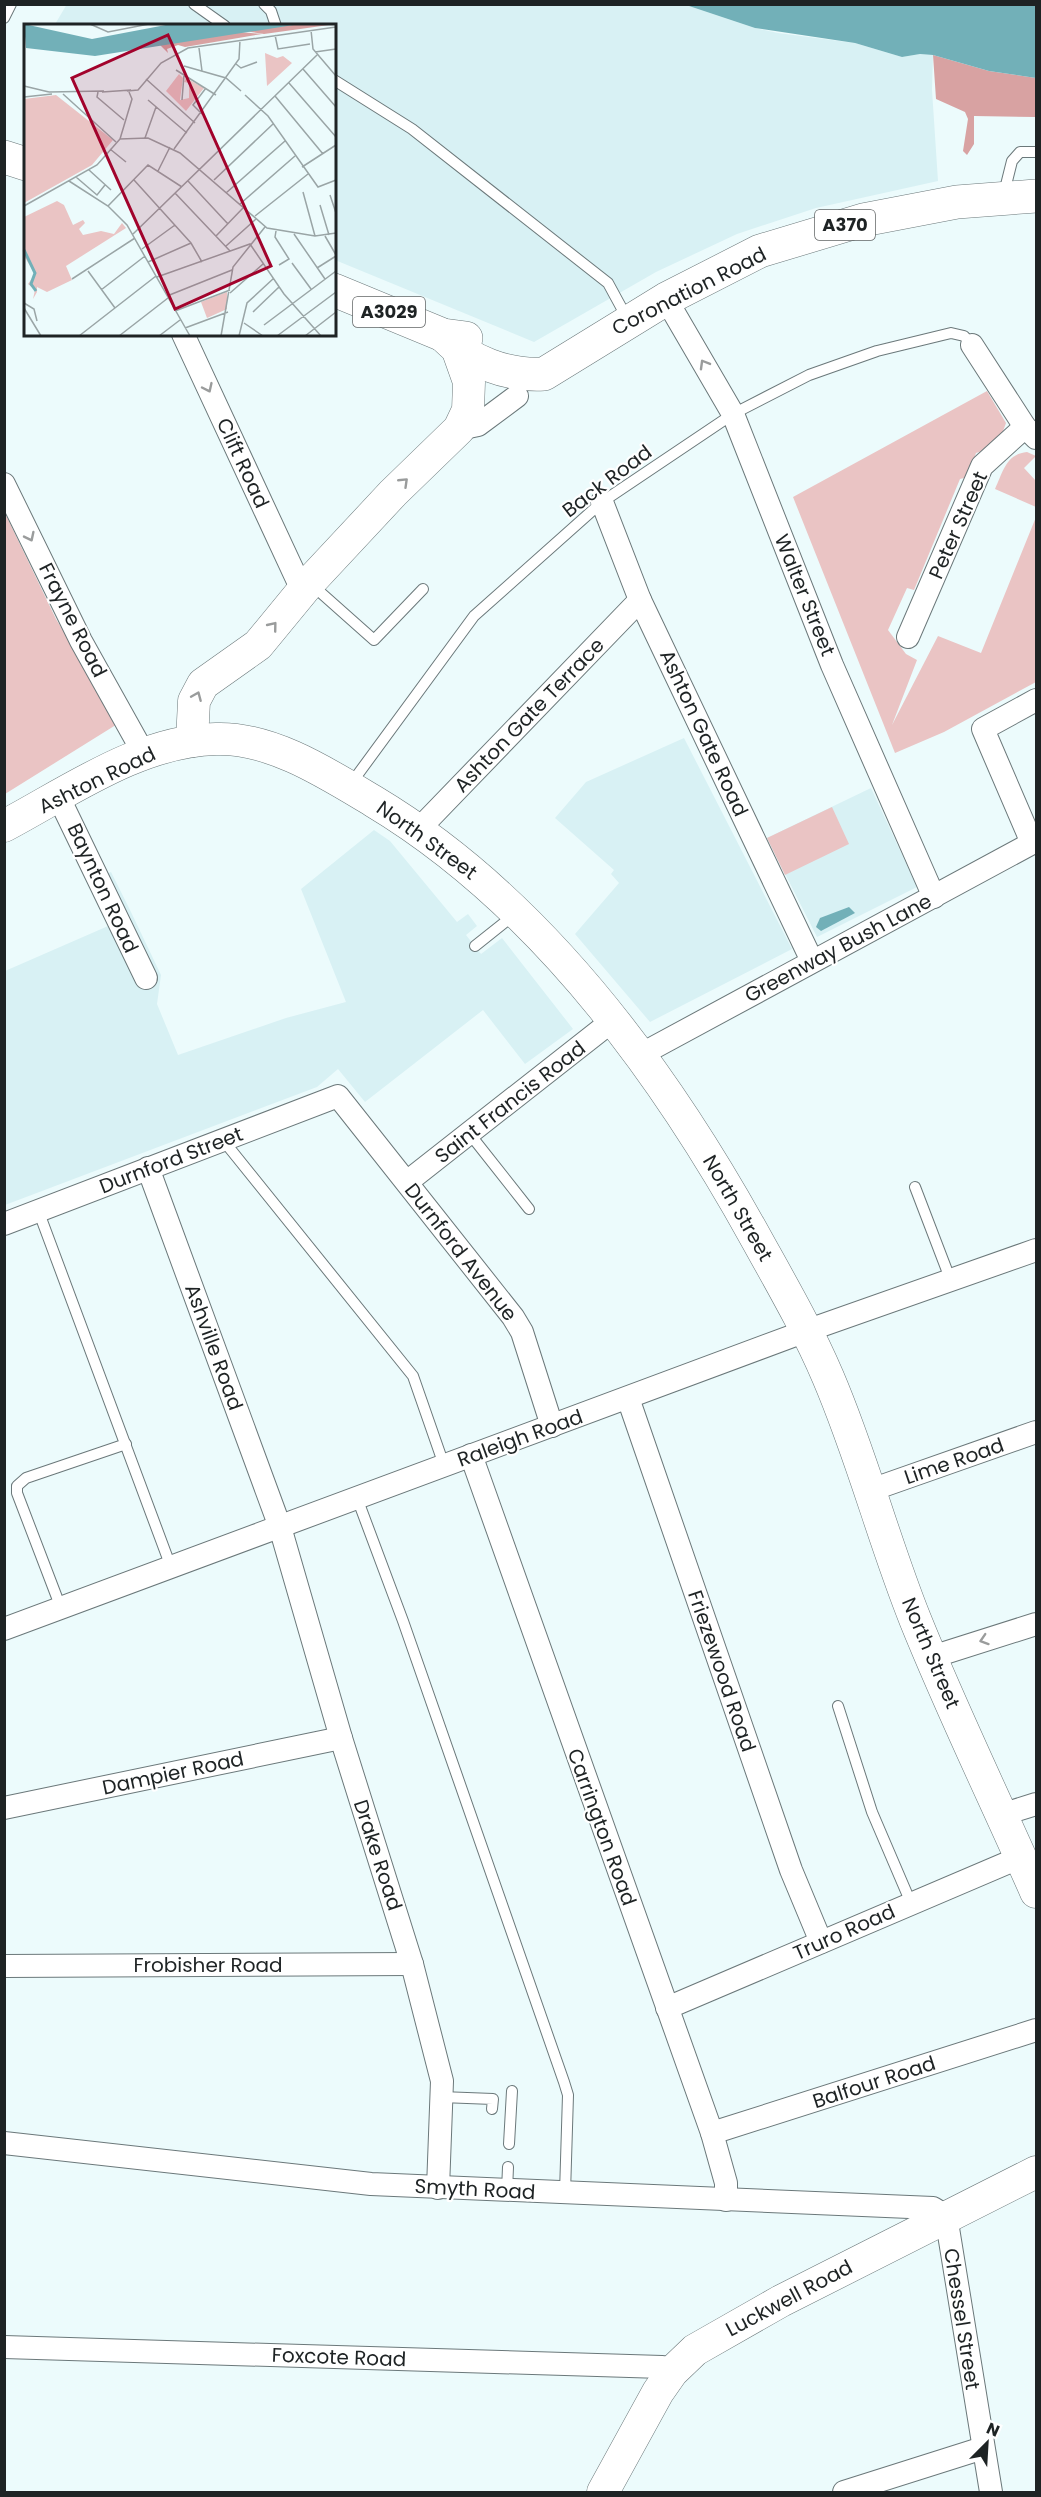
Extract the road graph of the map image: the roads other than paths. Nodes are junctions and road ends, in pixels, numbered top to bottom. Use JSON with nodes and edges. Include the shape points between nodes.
{"nodes":[{"id":1,"x":11,"y":4,"type":"edge"},
{"id":2,"x":194,"y":4,"type":"edge"},
{"id":3,"x":264,"y":4,"type":"edge"},
{"id":4,"x":4,"y":18,"type":"edge"},
{"id":5,"x":222,"y":24,"type":"edge"},
{"id":6,"x":275,"y":24,"type":"edge"},
{"id":7,"x":336,"y":81,"type":"edge"},
{"id":8,"x":1036,"y":152,"type":"edge"},
{"id":9,"x":4,"y":157,"type":"edge"},
{"id":10,"x":24,"y":163,"type":"edge"},
{"id":11,"x":1036,"y":196,"type":"edge"},
{"id":12,"x":1002,"y":199,"type":"junction"},
{"id":13,"x":336,"y":291,"type":"edge"},
{"id":14,"x":666,"y":299,"type":"junction"},
{"id":15,"x":628,"y":321,"type":"junction"},
{"id":16,"x":184,"y":336,"type":"edge"},
{"id":17,"x":451,"y":343,"type":"junction"},
{"id":18,"x":972,"y":345,"type":"joint"},
{"id":19,"x":517,"y":396,"type":"dead end"},
{"id":20,"x":733,"y":414,"type":"junction"},
{"id":21,"x":459,"y":429,"type":"junction"},
{"id":22,"x":1031,"y":432,"type":"edge"},
{"id":23,"x":4,"y":484,"type":"edge"},
{"id":24,"x":602,"y":502,"type":"junction"},
{"id":25,"x":306,"y":586,"type":"junction"},
{"id":26,"x":423,"y":589,"type":"dead end"},
{"id":27,"x":640,"y":600,"type":"junction"},
{"id":28,"x":908,"y":637,"type":"dead end"},
{"id":29,"x":1036,"y":700,"type":"edge"},
{"id":30,"x":192,"y":741,"type":"junction"},
{"id":31,"x":144,"y":754,"type":"junction"},
{"id":32,"x":349,"y":787,"type":"junction"},
{"id":33,"x":59,"y":798,"type":"junction"},
{"id":34,"x":4,"y":826,"type":"edge"},
{"id":35,"x":418,"y":830,"type":"junction"},
{"id":36,"x":1034,"y":842,"type":"edge"},
{"id":37,"x":934,"y":897,"type":"junction"},
{"id":38,"x":516,"y":913,"type":"junction"},
{"id":39,"x":475,"y":946,"type":"dead end"},
{"id":40,"x":812,"y":961,"type":"junction"},
{"id":41,"x":146,"y":978,"type":"dead end"},
{"id":42,"x":612,"y":1021,"type":"junction"},
{"id":43,"x":640,"y":1055,"type":"junction"},
{"id":44,"x":338,"y":1096,"type":"joint"},
{"id":45,"x":469,"y":1133,"type":"junction"},
{"id":46,"x":223,"y":1140,"type":"junction"},
{"id":47,"x":148,"y":1168,"type":"junction"},
{"id":48,"x":407,"y":1182,"type":"junction"},
{"id":49,"x":915,"y":1187,"type":"dead end"},
{"id":50,"x":529,"y":1209,"type":"dead end"},
{"id":51,"x":38,"y":1210,"type":"junction"},
{"id":52,"x":4,"y":1224,"type":"edge"},
{"id":53,"x":1036,"y":1250,"type":"edge"},
{"id":54,"x":951,"y":1281,"type":"junction"},
{"id":55,"x":806,"y":1331,"type":"junction"},
{"id":56,"x":628,"y":1398,"type":"junction"},
{"id":57,"x":552,"y":1426,"type":"junction"},
{"id":58,"x":1036,"y":1432,"type":"edge"},
{"id":59,"x":126,"y":1443,"type":"junction"},
{"id":60,"x":471,"y":1455,"type":"junction"},
{"id":61,"x":444,"y":1465,"type":"junction"},
{"id":62,"x":871,"y":1490,"type":"junction"},
{"id":63,"x":357,"y":1498,"type":"junction"},
{"id":64,"x":280,"y":1527,"type":"junction"},
{"id":65,"x":171,"y":1567,"type":"junction"},
{"id":66,"x":60,"y":1608,"type":"junction"},
{"id":67,"x":1036,"y":1624,"type":"edge"},
{"id":68,"x":4,"y":1629,"type":"edge"},
{"id":69,"x":932,"y":1657,"type":"junction"},
{"id":70,"x":838,"y":1706,"type":"dead end"},
{"id":71,"x":341,"y":1738,"type":"junction"},
{"id":72,"x":1036,"y":1804,"type":"edge"},
{"id":73,"x":4,"y":1808,"type":"edge"},
{"id":74,"x":1002,"y":1815,"type":"junction"},
{"id":75,"x":1021,"y":1857,"type":"junction"},
{"id":76,"x":1036,"y":1892,"type":"edge"},
{"id":77,"x":911,"y":1903,"type":"junction"},
{"id":78,"x":821,"y":1942,"type":"junction"},
{"id":79,"x":412,"y":1964,"type":"junction"},
{"id":80,"x":4,"y":1966,"type":"edge"},
{"id":81,"x":667,"y":2008,"type":"junction"},
{"id":82,"x":1036,"y":2030,"type":"edge"},
{"id":83,"x":512,"y":2091,"type":"dead end"},
{"id":84,"x":441,"y":2097,"type":"junction"},
{"id":85,"x":492,"y":2109,"type":"dead end"},
{"id":86,"x":712,"y":2133,"type":"junction"},
{"id":87,"x":4,"y":2143,"type":"edge"},
{"id":88,"x":509,"y":2144,"type":"dead end"},
{"id":89,"x":508,"y":2167,"type":"dead end"},
{"id":90,"x":1036,"y":2172,"type":"edge"},
{"id":91,"x":438,"y":2188,"type":"junction"},
{"id":92,"x":507,"y":2191,"type":"junction"},
{"id":93,"x":565,"y":2193,"type":"junction"},
{"id":94,"x":726,"y":2200,"type":"junction"},
{"id":95,"x":946,"y":2216,"type":"junction"},
{"id":96,"x":4,"y":2347,"type":"edge"},
{"id":97,"x":672,"y":2372,"type":"junction"},
{"id":98,"x":983,"y":2448,"type":"junction"},
{"id":99,"x":603,"y":2493,"type":"edge"},
{"id":100,"x":844,"y":2493,"type":"edge"},
{"id":101,"x":991,"y":2493,"type":"edge"}],
"edges":[{"from":1,"to":4,"type":"lane"},
{"from":2,"to":5,"type":"lane"},
{"from":3,"to":6,"type":"lane"},
{"from":7,"to":15,"type":"lane","via":[[412,129],[608,283]]},
{"from":8,"to":12,"type":"lane","via":[[1020,152],[1012,161]]},
{"from":9,"to":10,"type":"highway"},
{"from":11,"to":12,"type":"highway","name":"Coronation Road","number":"A370"},
{"from":12,"to":14,"type":"highway","name":"Coronation Road","number":"A370","via":[[957,202],[863,220],[760,251]]},
{"from":13,"to":17,"type":"highway","number":"A3029"},
{"from":14,"to":15,"type":"highway","name":"Coronation Road","number":"A370"},
{"from":20,"to":14,"type":"street","name":"Walter Street","one_way":true},
{"from":15,"to":17,"type":"highway","name":"Coronation Road","number":"A370","via":[[560,363],[521,357],[472,338]]},
{"from":16,"to":25,"type":"street","name":"Clift Road","one_way":true},
{"from":17,"to":21,"type":"main road","via":[[470,382],[468,410]]},
{"from":18,"to":20,"type":"lane","name":"Back Road","via":[[964,336],[951,333],[877,351],[809,375]]},
{"from":18,"to":22,"type":"street"},
{"from":19,"to":21,"type":"street","via":[[478,424]]},
{"from":20,"to":24,"type":"lane","name":"Back Road"},
{"from":20,"to":37,"type":"street","name":"Walter Street","via":[[832,664]]},
{"from":25,"to":21,"type":"main road","one_way":true},
{"from":22,"to":28,"type":"street","name":"Peter Street","via":[[982,466]]},
{"from":23,"to":31,"type":"street","name":"Frayne Road","one_way":true,"via":[[81,641]]},
{"from":24,"to":27,"type":"street","name":"Ashton Gate Road"},
{"from":24,"to":32,"type":"lane","name":"Back Road","via":[[474,616]]},
{"from":25,"to":26,"type":"lane","via":[[375,640]]},
{"from":30,"to":25,"type":"main road","one_way":true,"via":[[194,701],[199,689],[258,645]]},
{"from":27,"to":35,"type":"street","name":"Ashton Gate Terrace"},
{"from":27,"to":40,"type":"street","name":"Ashton Gate Road"},
{"from":29,"to":36,"type":"street","via":[[983,729]]},
{"from":30,"to":31,"type":"main road","name":"Ashton Road"},
{"from":30,"to":32,"type":"main road","name":"North Street","via":[[220,739],[256,745]]},
{"from":31,"to":33,"type":"main road","name":"Ashton Road"},
{"from":32,"to":35,"type":"main road","name":"North Street"},
{"from":33,"to":34,"type":"main road","name":"Ashton Road"},
{"from":33,"to":41,"type":"street","name":"Baynton Road"},
{"from":35,"to":38,"type":"main road","name":"North Street","via":[[472,871]]},
{"from":36,"to":37,"type":"street","name":"Greenway Bush Lane"},
{"from":37,"to":40,"type":"street","name":"Greenway Bush Lane"},
{"from":38,"to":39,"type":"lane"},
{"from":38,"to":42,"type":"main road","name":"North Street"},
{"from":40,"to":43,"type":"street","name":"Greenway Bush Lane"},
{"from":42,"to":43,"type":"main road","name":"North Street"},
{"from":42,"to":45,"type":"street","name":"Saint Francis Road"},
{"from":43,"to":55,"type":"main road","name":"North Street","via":[[720,1173]]},
{"from":44,"to":46,"type":"street","name":"Durnford Street"},
{"from":44,"to":48,"type":"street","name":"Durnford Avenue"},
{"from":45,"to":48,"type":"street","name":"Saint Francis Road"},
{"from":45,"to":50,"type":"lane"},
{"from":46,"to":47,"type":"street","name":"Durnford Street"},
{"from":46,"to":61,"type":"lane","via":[[413,1376]]},
{"from":47,"to":51,"type":"street","name":"Durnford Street"},
{"from":47,"to":64,"type":"street","name":"Ashville Road"},
{"from":48,"to":57,"type":"street","name":"Durnford Avenue","via":[[518,1324]]},
{"from":49,"to":54,"type":"lane"},
{"from":51,"to":52,"type":"street","name":"Durnford Street"},
{"from":51,"to":59,"type":"lane"},
{"from":53,"to":54,"type":"street","name":"Raleigh Road"},
{"from":54,"to":55,"type":"street","name":"Raleigh Road"},
{"from":55,"to":56,"type":"street","name":"Raleigh Road"},
{"from":55,"to":62,"type":"main road","name":"North Street","via":[[840,1405]]},
{"from":56,"to":57,"type":"street","name":"Raleigh Road"},
{"from":56,"to":78,"type":"street","name":"Friezewood Road","via":[[791,1870]]},
{"from":57,"to":60,"type":"street","name":"Raleigh Road"},
{"from":58,"to":62,"type":"street","name":"Lime Road"},
{"from":59,"to":65,"type":"lane"},
{"from":59,"to":66,"type":"lane","via":[[26,1478],[17,1486]]},
{"from":60,"to":61,"type":"street","name":"Raleigh Road"},
{"from":60,"to":81,"type":"street","name":"Carrington Road"},
{"from":61,"to":63,"type":"street","name":"Raleigh Road"},
{"from":62,"to":69,"type":"main road","name":"North Street","via":[[901,1583]]},
{"from":63,"to":64,"type":"street","name":"Raleigh Road"},
{"from":63,"to":93,"type":"lane","via":[[564,2082],[568,2096]]},
{"from":64,"to":65,"type":"street","name":"Raleigh Road"},
{"from":64,"to":71,"type":"street","name":"Drake Road"},
{"from":65,"to":66,"type":"street","name":"Raleigh Road"},
{"from":66,"to":68,"type":"street","name":"Raleigh Road"},
{"from":67,"to":69,"type":"street","one_way":true},
{"from":69,"to":74,"type":"main road","name":"North Street"},
{"from":70,"to":77,"type":"lane","via":[[872,1812]]},
{"from":71,"to":73,"type":"street","name":"Dampier Road"},
{"from":71,"to":79,"type":"street","name":"Drake Road"},
{"from":72,"to":74,"type":"street"},
{"from":74,"to":75,"type":"main road","name":"North Street"},
{"from":75,"to":76,"type":"main road","name":"North Street"},
{"from":75,"to":77,"type":"street","name":"Truro Road"},
{"from":77,"to":78,"type":"street","name":"Truro Road"},
{"from":78,"to":81,"type":"street","name":"Truro Road"},
{"from":79,"to":80,"type":"street","name":"Frobisher Road"},
{"from":79,"to":84,"type":"street","name":"Drake Road","via":[[441,2071]]},
{"from":81,"to":86,"type":"street","name":"Carrington Road"},
{"from":82,"to":86,"type":"street","name":"Balfour Road"},
{"from":83,"to":88,"type":"lane"},
{"from":84,"to":85,"type":"lane","via":[[493,2099]]},
{"from":84,"to":91,"type":"street","name":"Drake Road"},
{"from":86,"to":94,"type":"street","name":"Carrington Road","via":[[726,2182]]},
{"from":87,"to":91,"type":"street","name":"Smyth Road"},
{"from":89,"to":92,"type":"lane"},
{"from":90,"to":95,"type":"main road","name":"Luckwell Road"},
{"from":91,"to":92,"type":"street","name":"Smyth Road"},
{"from":92,"to":93,"type":"street","name":"Smyth Road"},
{"from":93,"to":94,"type":"street","name":"Smyth Road"},
{"from":94,"to":95,"type":"street","name":"Smyth Road","via":[[933,2208]]},
{"from":95,"to":97,"type":"main road","name":"Luckwell Road","via":[[694,2350]]},
{"from":95,"to":98,"type":"street","name":"Chessel Street"},
{"from":96,"to":97,"type":"street","name":"Foxcote Road","via":[[662,2367]]},
{"from":97,"to":99,"type":"main road","name":"Luckwell Road"},
{"from":98,"to":100,"type":"street"},
{"from":98,"to":101,"type":"street","name":"Chessel Street"}]}
